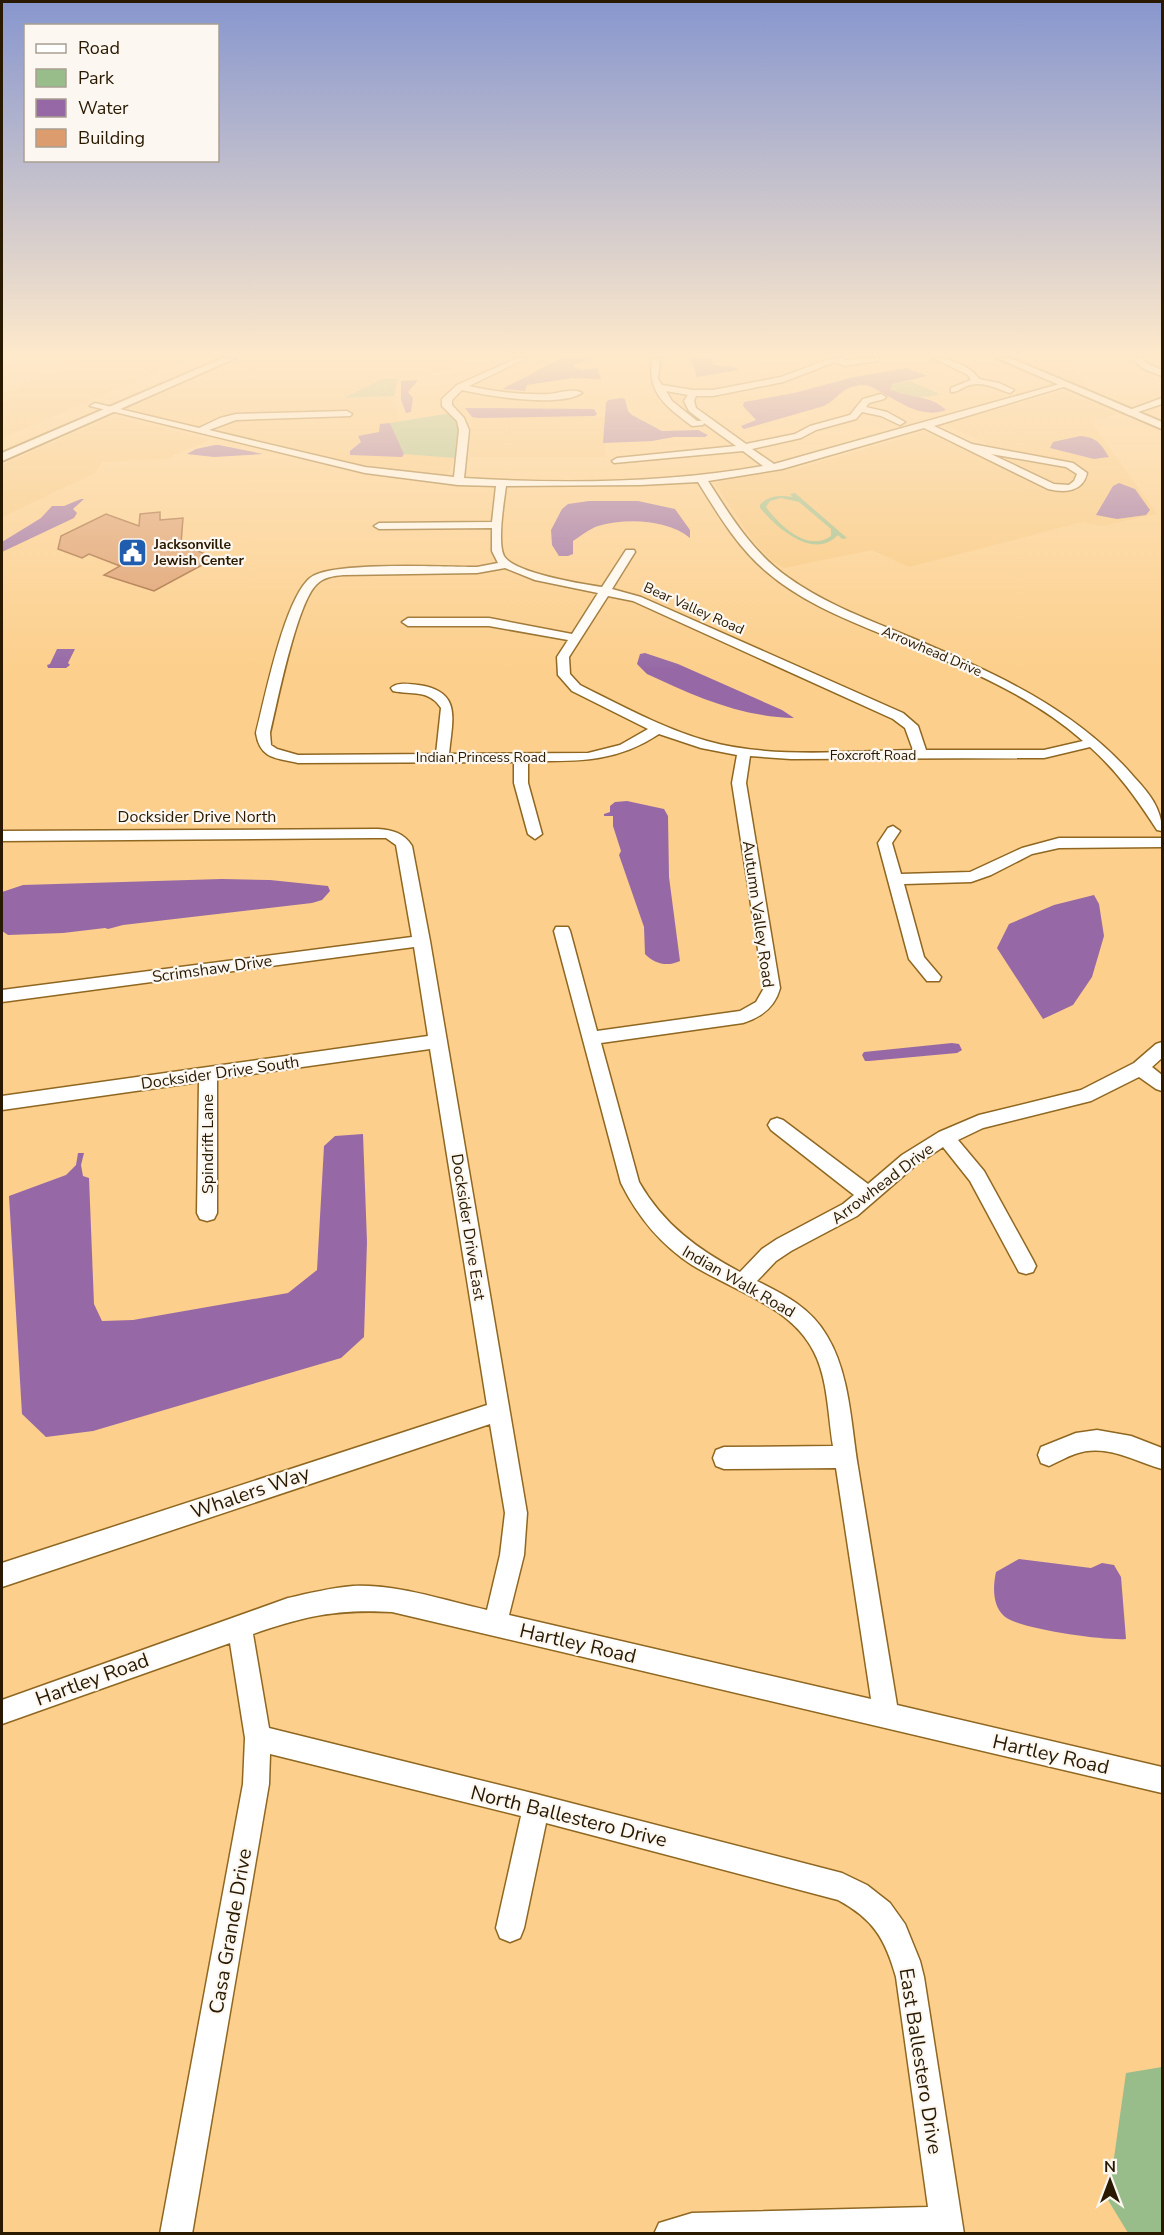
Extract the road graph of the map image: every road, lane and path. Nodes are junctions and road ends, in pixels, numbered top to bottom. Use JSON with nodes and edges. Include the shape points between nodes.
{"nodes":[{"id":1,"x":332,"y":462,"type":"edge"},
{"id":2,"x":460,"y":462,"type":"edge"},
{"id":3,"x":639,"y":462,"type":"edge"},
{"id":4,"x":764,"y":462,"type":"edge"},
{"id":5,"x":792,"y":462,"type":"edge"},
{"id":6,"x":1002,"y":462,"type":"edge"},
{"id":7,"x":1054,"y":462,"type":"edge"},
{"id":8,"x":772,"y":468,"type":"junction"},
{"id":9,"x":645,"y":472,"type":"dead end"},
{"id":10,"x":701,"y":479,"type":"junction"},
{"id":11,"x":458,"y":482,"type":"junction"},
{"id":12,"x":501,"y":483,"type":"junction"},
{"id":13,"x":498,"y":525,"type":"junction"},
{"id":14,"x":379,"y":526,"type":"dead end"},
{"id":15,"x":630,"y":552,"type":"dead end"},
{"id":16,"x":504,"y":565,"type":"junction"},
{"id":17,"x":607,"y":590,"type":"junction"},
{"id":18,"x":408,"y":622,"type":"dead end"},
{"id":19,"x":576,"y":638,"type":"junction"},
{"id":20,"x":397,"y":688,"type":"dead end"},
{"id":21,"x":657,"y":729,"type":"junction"},
{"id":22,"x":1091,"y":743,"type":"junction"},
{"id":23,"x":744,"y":752,"type":"junction"},
{"id":24,"x":921,"y":754,"type":"junction"},
{"id":25,"x":521,"y":757,"type":"junction"},
{"id":26,"x":442,"y":758,"type":"junction"},
{"id":27,"x":1162,"y":827,"type":"edge"},
{"id":28,"x":893,"y":831,"type":"dead end"},
{"id":29,"x":535,"y":834,"type":"dead end"},
{"id":30,"x":393,"y":835,"type":"joint"},
{"id":31,"x":2,"y":836,"type":"edge"},
{"id":32,"x":1162,"y":843,"type":"edge"},
{"id":33,"x":895,"y":879,"type":"junction"},
{"id":34,"x":562,"y":931,"type":"dead end"},
{"id":35,"x":422,"y":941,"type":"junction"},
{"id":36,"x":933,"y":977,"type":"dead end"},
{"id":37,"x":2,"y":996,"type":"edge"},
{"id":38,"x":591,"y":1038,"type":"junction"},
{"id":39,"x":439,"y":1041,"type":"junction"},
{"id":40,"x":1162,"y":1048,"type":"edge"},
{"id":41,"x":1140,"y":1068,"type":"junction"},
{"id":42,"x":208,"y":1074,"type":"junction"},
{"id":43,"x":1162,"y":1084,"type":"edge"},
{"id":44,"x":2,"y":1103,"type":"edge"},
{"id":45,"x":777,"y":1125,"type":"dead end"},
{"id":46,"x":945,"y":1137,"type":"junction"},
{"id":47,"x":868,"y":1195,"type":"junction"},
{"id":48,"x":207,"y":1213,"type":"dead end"},
{"id":49,"x":1026,"y":1266,"type":"dead end"},
{"id":50,"x":743,"y":1282,"type":"junction"},
{"id":51,"x":499,"y":1411,"type":"junction"},
{"id":52,"x":1050,"y":1455,"type":"dead end"},
{"id":53,"x":846,"y":1457,"type":"junction"},
{"id":54,"x":724,"y":1458,"type":"dead end"},
{"id":55,"x":1162,"y":1459,"type":"edge"},
{"id":56,"x":2,"y":1575,"type":"edge"},
{"id":57,"x":495,"y":1624,"type":"junction"},
{"id":58,"x":240,"y":1627,"type":"junction"},
{"id":59,"x":2,"y":1712,"type":"edge"},
{"id":60,"x":886,"y":1715,"type":"junction"},
{"id":61,"x":258,"y":1738,"type":"junction"},
{"id":62,"x":1162,"y":1780,"type":"edge"},
{"id":63,"x":536,"y":1807,"type":"junction"},
{"id":64,"x":876,"y":1907,"type":"joint"},
{"id":65,"x":510,"y":1928,"type":"dead end"},
{"id":66,"x":947,"y":2228,"type":"edge"},
{"id":67,"x":176,"y":2234,"type":"edge"},
{"id":68,"x":670,"y":2234,"type":"edge"}],
"edges":[{"from":1,"to":11,"type":"street"},
{"from":2,"to":11,"type":"street"},
{"from":3,"to":9,"type":"street"},
{"from":4,"to":8,"type":"street"},
{"from":5,"to":8,"type":"street"},
{"from":6,"to":7,"type":"street","via":[[1052,487],[1076,486],[1082,473]]},
{"from":8,"to":10,"type":"street"},
{"from":10,"to":12,"type":"street"},
{"from":10,"to":22,"type":"street","name":"Arrowhead Drive","via":[[748,549],[786,582],[864,622],[1005,683]]},
{"from":11,"to":12,"type":"street"},
{"from":12,"to":13,"type":"street"},
{"from":13,"to":14,"type":"street"},
{"from":13,"to":16,"type":"street","via":[[497,552]]},
{"from":15,"to":17,"type":"street","name":"Foxcroft Road"},
{"from":16,"to":17,"type":"street","name":"Bear Valley Road","via":[[527,575]]},
{"from":16,"to":26,"type":"street","name":"Indian Princess Road","via":[[477,570],[323,575],[312,582],[300,601],[263,733],[265,746],[272,752],[298,759]]},
{"from":17,"to":19,"type":"street","name":"Foxcroft Road"},
{"from":17,"to":24,"type":"street","name":"Bear Valley Road","via":[[637,599],[898,716],[911,726]]},
{"from":18,"to":19,"type":"street","via":[[489,622]]},
{"from":19,"to":21,"type":"street","name":"Foxcroft Road","via":[[563,657],[562,667],[569,682]]},
{"from":20,"to":26,"type":"street","via":[[427,690],[444,701],[447,708]]},
{"from":21,"to":23,"type":"street","name":"Foxcroft Road"},
{"from":21,"to":25,"type":"street","name":"Indian Princess Road","via":[[634,746],[606,755]]},
{"from":22,"to":24,"type":"street","name":"Foxcroft Road","via":[[1044,754]]},
{"from":22,"to":27,"type":"street","name":"Arrowhead Drive","via":[[1137,788]]},
{"from":23,"to":24,"type":"street","name":"Foxcroft Road"},
{"from":23,"to":38,"type":"street","name":"Autumn Valley Road","via":[[739,783],[772,988],[769,1000],[743,1017]]},
{"from":25,"to":26,"type":"street","name":"Indian Princess Road"},
{"from":25,"to":29,"type":"street","via":[[521,783]]},
{"from":28,"to":33,"type":"street","via":[[885,843]]},
{"from":30,"to":31,"type":"street","name":"Docksider Drive North"},
{"from":30,"to":35,"type":"street","name":"Docksider Drive East","via":[[405,846]]},
{"from":32,"to":33,"type":"street","via":[[1059,843],[1027,851],[971,877]]},
{"from":33,"to":36,"type":"street","via":[[917,959]]},
{"from":34,"to":38,"type":"street","name":"Indian Walk Road"},
{"from":35,"to":37,"type":"street","name":"Scrimshaw Drive"},
{"from":35,"to":39,"type":"street","name":"Docksider Drive East"},
{"from":38,"to":50,"type":"street","name":"Indian Walk Road","via":[[630,1183],[639,1203],[665,1235],[684,1250]]},
{"from":39,"to":42,"type":"street","name":"Docksider Drive South"},
{"from":39,"to":51,"type":"street","name":"Docksider Drive East"},
{"from":40,"to":41,"type":"street","name":"Arrowhead Drive"},
{"from":41,"to":43,"type":"street"},
{"from":41,"to":46,"type":"street","name":"Arrowhead Drive","via":[[1085,1096],[979,1122]]},
{"from":42,"to":44,"type":"street","name":"Docksider Drive South"},
{"from":42,"to":48,"type":"street","name":"Spindrift Lane"},
{"from":45,"to":47,"type":"street"},
{"from":46,"to":47,"type":"street","name":"Arrowhead Drive","via":[[909,1160]]},
{"from":46,"to":49,"type":"street","via":[[977,1176]]},
{"from":47,"to":50,"type":"street","name":"Arrowhead Drive","via":[[833,1221],[784,1245]]},
{"from":50,"to":53,"type":"street","name":"Indian Walk Road","via":[[788,1307],[818,1336],[832,1371]]},
{"from":51,"to":56,"type":"street","name":"Whalers Way"},
{"from":51,"to":57,"type":"street","name":"Docksider Drive East","via":[[516,1530]]},
{"from":52,"to":55,"type":"street","via":[[1076,1443],[1120,1442]]},
{"from":53,"to":54,"type":"street"},
{"from":53,"to":60,"type":"street","name":"Indian Walk Road"},
{"from":57,"to":58,"type":"street","name":"Hartley Road","via":[[392,1600],[355,1598],[324,1600]]},
{"from":57,"to":60,"type":"street","name":"Hartley Road"},
{"from":58,"to":59,"type":"street","name":"Hartley Road"},
{"from":58,"to":61,"type":"street","name":"Casa Grande Drive"},
{"from":60,"to":62,"type":"street","name":"Hartley Road"},
{"from":61,"to":63,"type":"street","name":"North Ballestero Drive"},
{"from":61,"to":67,"type":"street","name":"Casa Grande Drive","via":[[256,1784]]},
{"from":63,"to":64,"type":"street","name":"North Ballestero Drive","via":[[842,1887]]},
{"from":63,"to":65,"type":"street"},
{"from":64,"to":66,"type":"street","name":"East Ballestero Drive","via":[[902,1944],[910,1977]]},
{"from":66,"to":68,"type":"street","via":[[692,2229]]}]}
